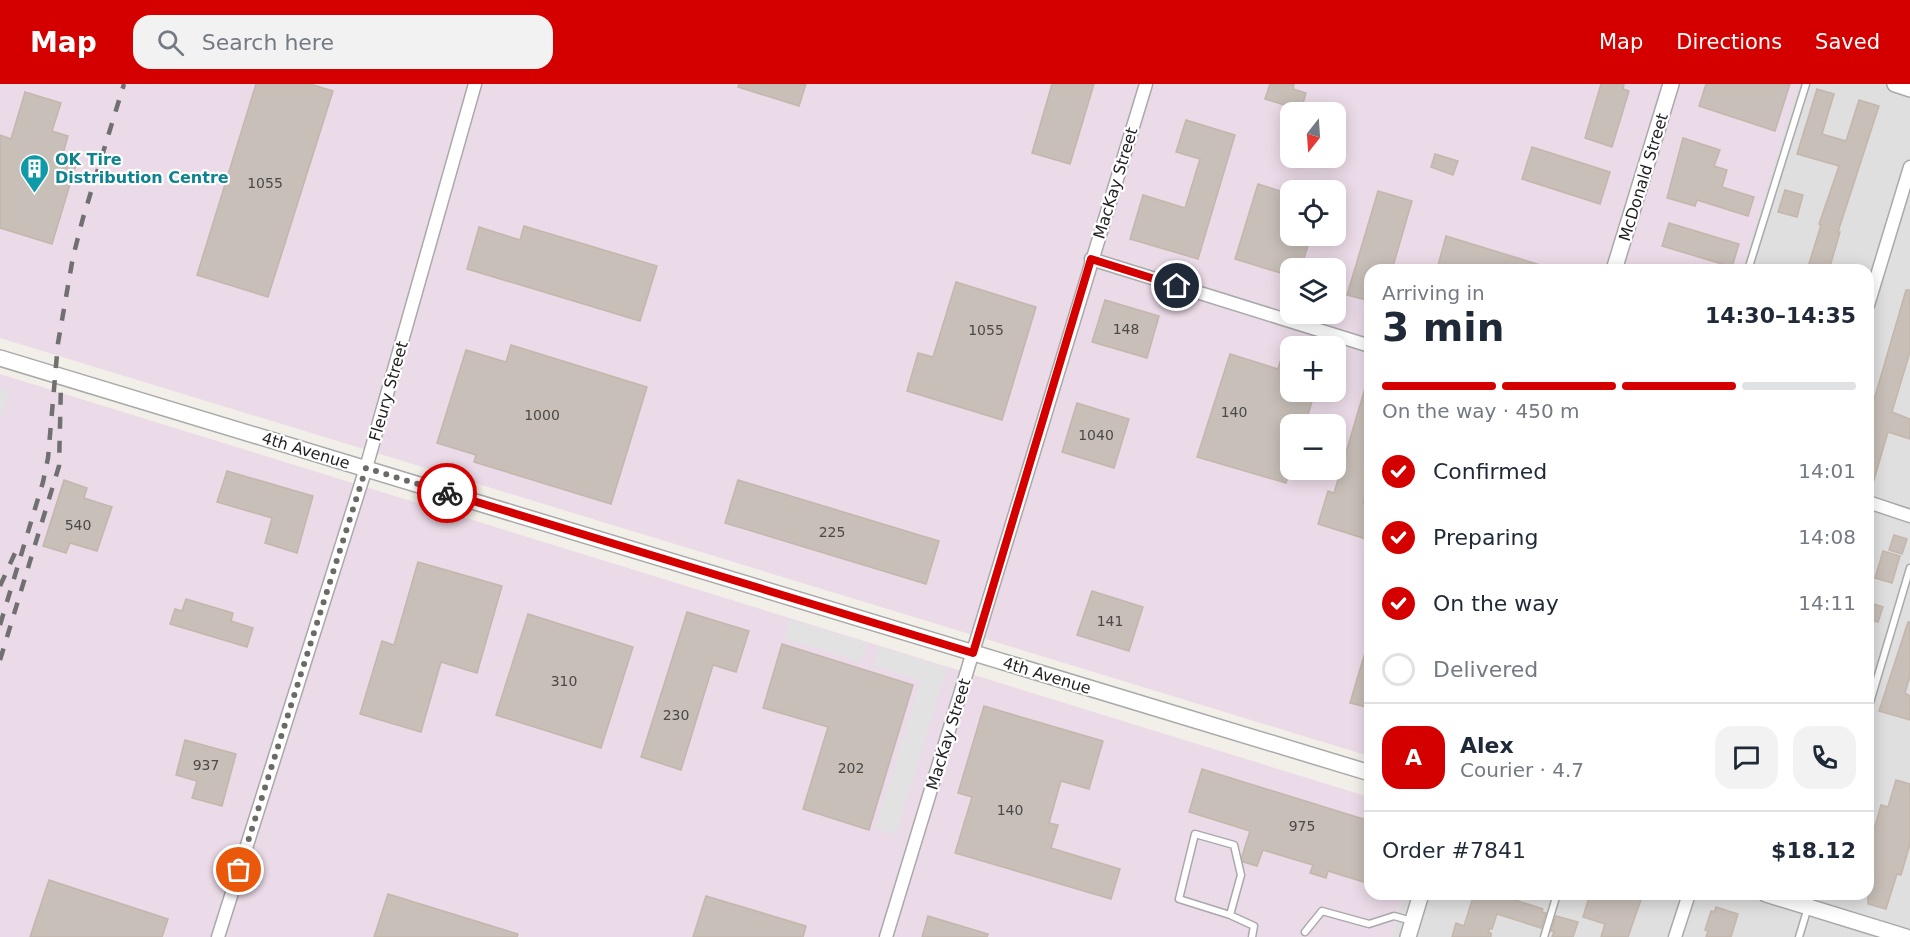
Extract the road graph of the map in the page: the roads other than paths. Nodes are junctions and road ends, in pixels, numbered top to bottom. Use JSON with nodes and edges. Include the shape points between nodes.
{"nodes":[{"id":1,"x":475,"y":84,"type":"edge"},
{"id":2,"x":1146,"y":84,"type":"edge"},
{"id":3,"x":1671,"y":84,"type":"edge"},
{"id":4,"x":1806,"y":84,"type":"edge"},
{"id":5,"x":1895,"y":84,"type":"edge"},
{"id":6,"x":1910,"y":89,"type":"edge"},
{"id":7,"x":1910,"y":167,"type":"edge"},
{"id":8,"x":1091,"y":259,"type":"junction"},
{"id":9,"x":1616,"y":264,"type":"edge"},
{"id":10,"x":1750,"y":264,"type":"edge"},
{"id":11,"x":1874,"y":285,"type":"edge"},
{"id":12,"x":1364,"y":344,"type":"edge"},
{"id":13,"x":0,"y":358,"type":"edge"},
{"id":14,"x":366,"y":468,"type":"junction"},
{"id":15,"x":1874,"y":504,"type":"edge"},
{"id":16,"x":1910,"y":516,"type":"edge"},
{"id":17,"x":1910,"y":568,"type":"edge"},
{"id":18,"x":973,"y":653,"type":"junction"},
{"id":19,"x":1874,"y":689,"type":"edge"},
{"id":20,"x":1364,"y":771,"type":"edge"},
{"id":21,"x":1419,"y":900,"type":"edge"},
{"id":22,"x":1555,"y":900,"type":"edge"},
{"id":23,"x":1687,"y":900,"type":"edge"},
{"id":24,"x":1810,"y":900,"type":"edge"},
{"id":25,"x":1230,"y":915,"type":"junction"},
{"id":26,"x":1412,"y":921,"type":"junction"},
{"id":27,"x":1305,"y":932,"type":"dead end"},
{"id":28,"x":218,"y":937,"type":"edge"},
{"id":29,"x":886,"y":937,"type":"edge"},
{"id":30,"x":1252,"y":937,"type":"edge"},
{"id":31,"x":1408,"y":937,"type":"edge"},
{"id":32,"x":1544,"y":937,"type":"edge"},
{"id":33,"x":1675,"y":937,"type":"edge"},
{"id":34,"x":1799,"y":937,"type":"edge"},
{"id":35,"x":1906,"y":937,"type":"edge"}],
"edges":[{"from":1,"to":14,"type":"street","name":"Fleury Street"},
{"from":2,"to":8,"type":"street","name":"MacKay Street"},
{"from":3,"to":9,"type":"street","name":"McDonald Street"},
{"from":4,"to":10,"type":"lane"},
{"from":5,"to":6,"type":"street"},
{"from":7,"to":11,"type":"street"},
{"from":8,"to":12,"type":"street"},
{"from":8,"to":18,"type":"street","name":"MacKay Street"},
{"from":13,"to":14,"type":"street","name":"4th Avenue"},
{"from":14,"to":18,"type":"street","name":"4th Avenue"},
{"from":14,"to":28,"type":"street","name":"Fleury Street"},
{"from":15,"to":16,"type":"street"},
{"from":17,"to":19,"type":"lane"},
{"from":18,"to":20,"type":"street","name":"4th Avenue"},
{"from":18,"to":29,"type":"street","name":"MacKay Street"},
{"from":21,"to":26,"type":"street"},
{"from":22,"to":32,"type":"lane"},
{"from":23,"to":33,"type":"street"},
{"from":24,"to":34,"type":"lane"},
{"from":24,"to":35,"type":"street"},
{"from":25,"to":25,"type":"lane","via":[[1179,899],[1195,834],[1234,845],[1241,875]]},
{"from":25,"to":30,"type":"lane","via":[[1254,926]]},
{"from":26,"to":27,"type":"lane","via":[[1394,916],[1369,924],[1322,911]]},
{"from":26,"to":31,"type":"street"}]}
